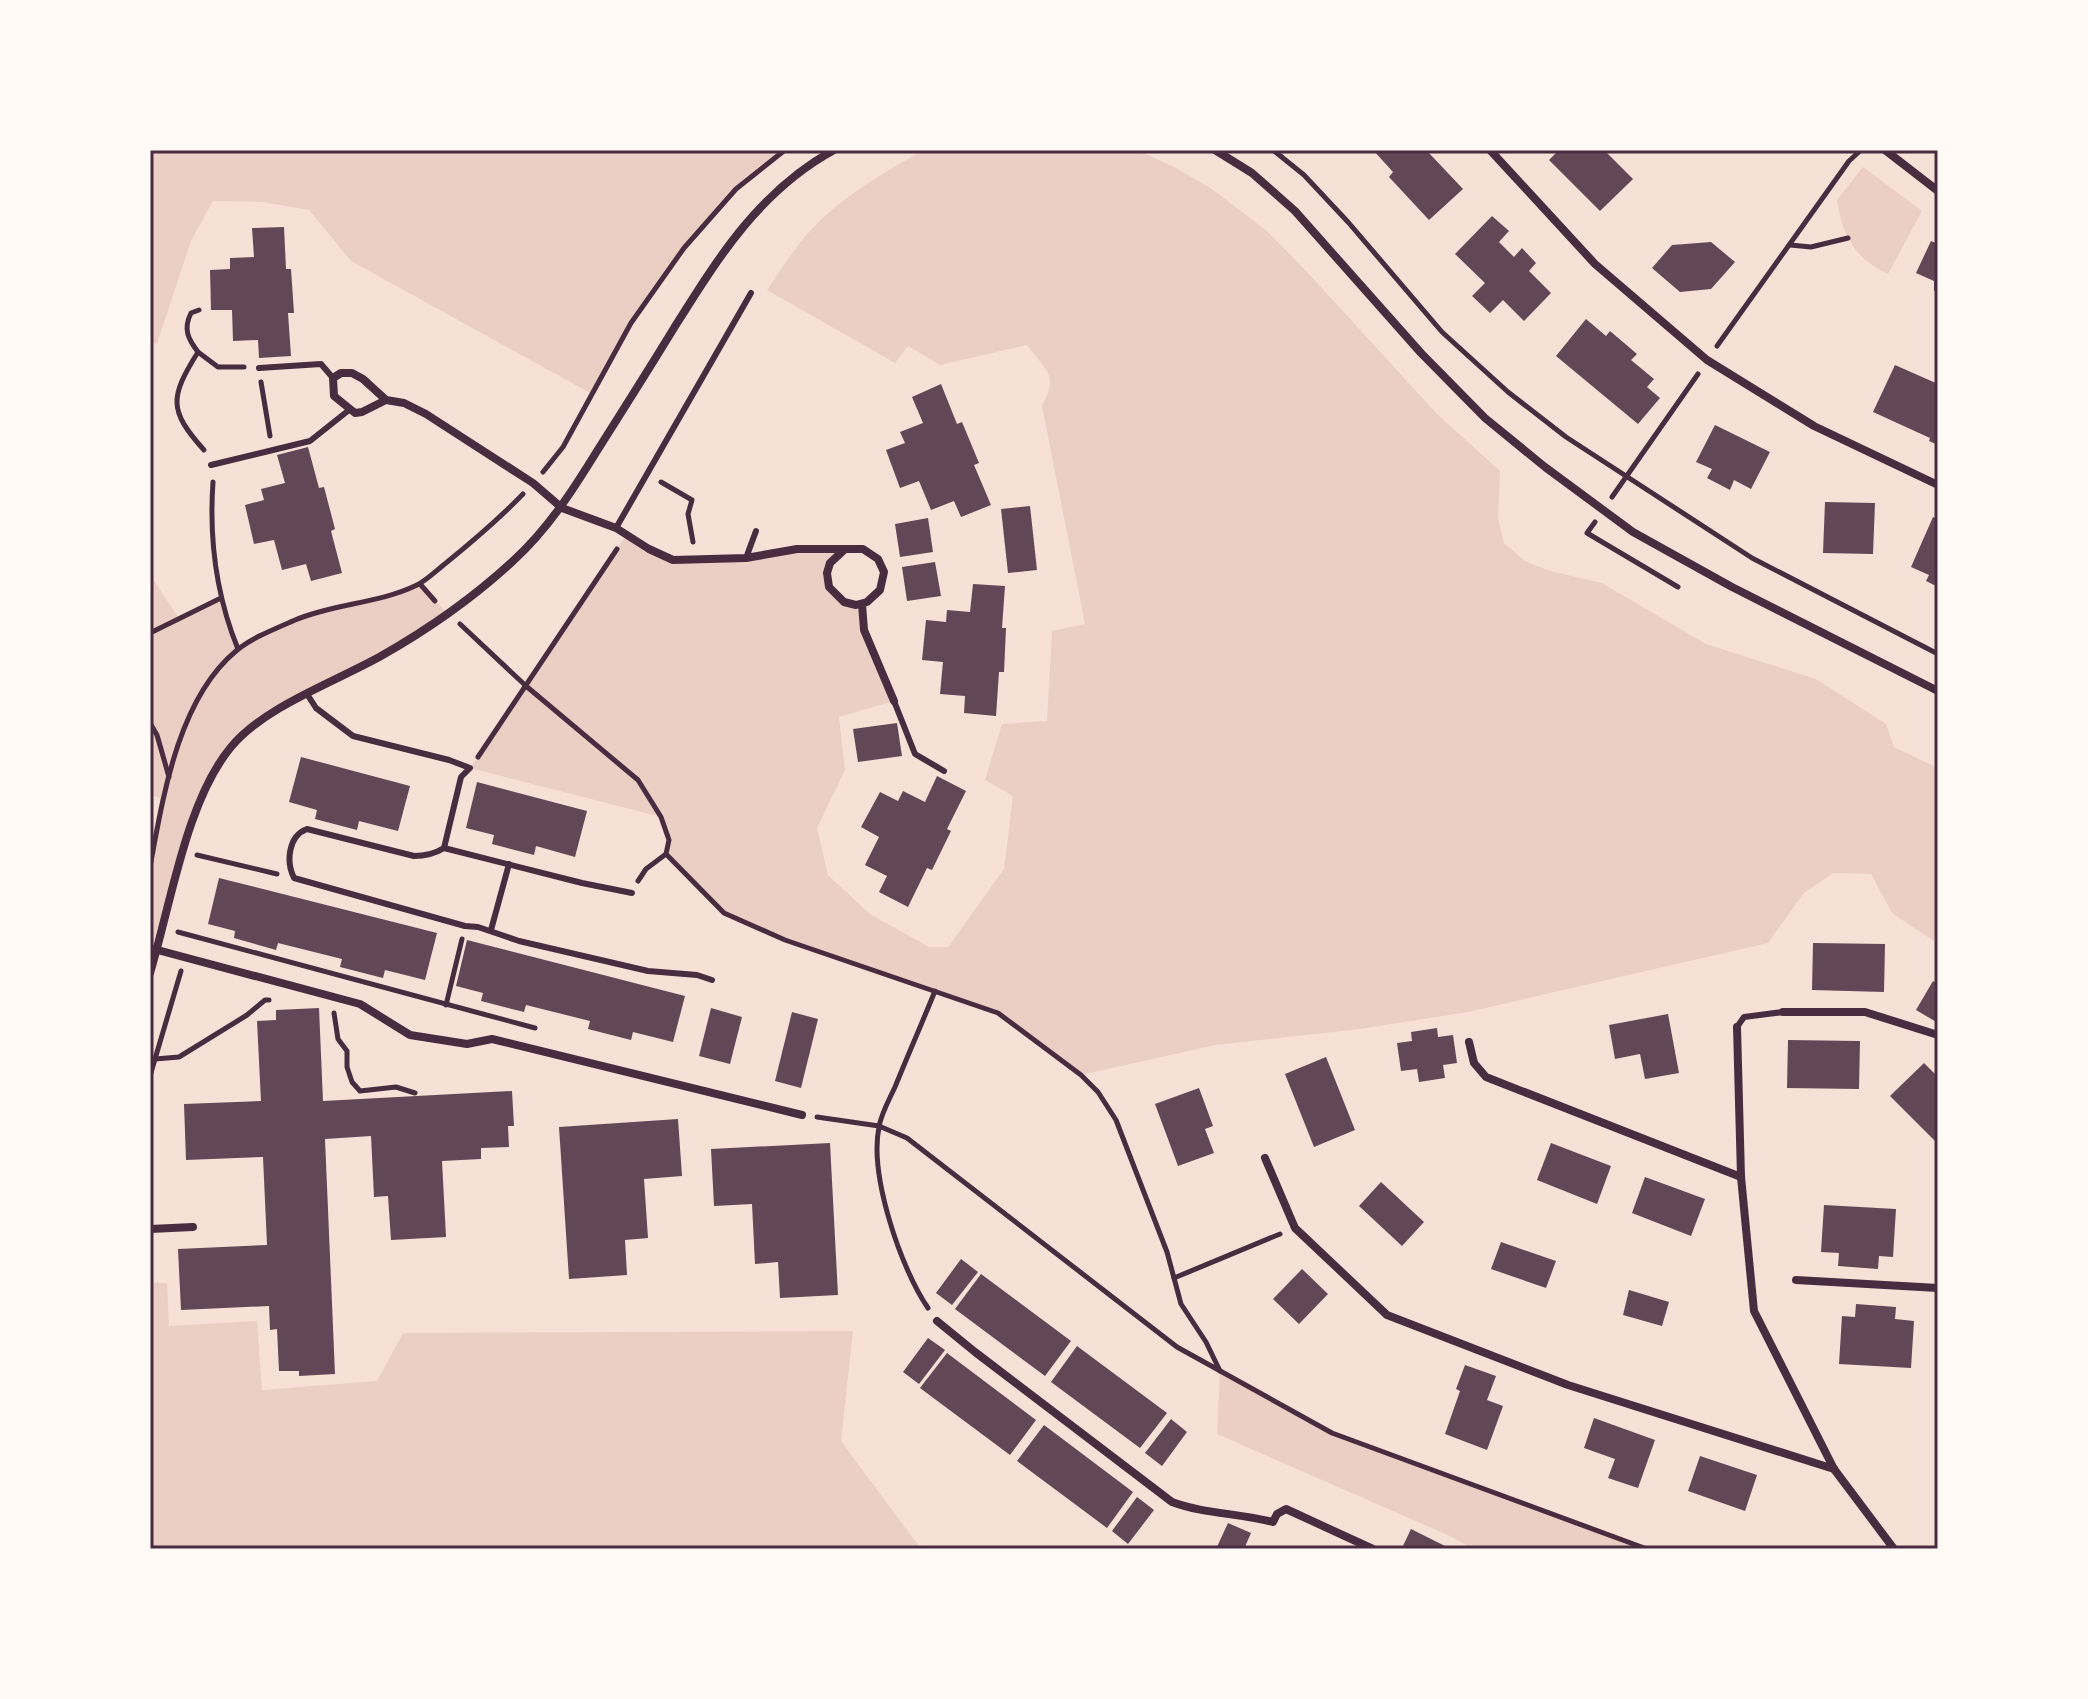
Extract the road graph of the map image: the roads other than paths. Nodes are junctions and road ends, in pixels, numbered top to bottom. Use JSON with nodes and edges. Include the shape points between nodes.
{"nodes":[{"id":1,"x":834,"y":150,"type":"edge"},
{"id":2,"x":1215,"y":150,"type":"edge"},
{"id":3,"x":1490,"y":150,"type":"edge"},
{"id":4,"x":1885,"y":150,"type":"edge"},
{"id":5,"x":1938,"y":191,"type":"edge"},
{"id":6,"x":751,"y":293,"type":"dead end"},
{"id":7,"x":259,"y":368,"type":"road end"},
{"id":8,"x":333,"y":378,"type":"junction"},
{"id":9,"x":386,"y":400,"type":"junction"},
{"id":10,"x":349,"y":410,"type":"junction"},
{"id":11,"x":211,"y":465,"type":"road end"},
{"id":12,"x":1938,"y":485,"type":"edge"},
{"id":13,"x":562,"y":508,"type":"junction"},
{"id":14,"x":616,"y":528,"type":"junction"},
{"id":15,"x":756,"y":531,"type":"dead end"},
{"id":16,"x":844,"y":550,"type":"junction"},
{"id":17,"x":746,"y":558,"type":"junction"},
{"id":18,"x":862,"y":604,"type":"junction"},
{"id":19,"x":1938,"y":691,"type":"edge"},
{"id":20,"x":307,"y":694,"type":"junction"},
{"id":21,"x":894,"y":701,"type":"joint"},
{"id":22,"x":944,"y":771,"type":"dead end"},
{"id":23,"x":444,"y":848,"type":"junction"},
{"id":24,"x":509,"y":864,"type":"junction"},
{"id":25,"x":632,"y":893,"type":"road end"},
{"id":26,"x":491,"y":930,"type":"junction"},
{"id":27,"x":154,"y":949,"type":"edge"},
{"id":28,"x":150,"y":973,"type":"edge"},
{"id":29,"x":712,"y":980,"type":"dead end"},
{"id":30,"x":1783,"y":1012,"type":"joint"},
{"id":31,"x":1737,"y":1027,"type":"joint"},
{"id":32,"x":1938,"y":1035,"type":"edge"},
{"id":33,"x":1469,"y":1042,"type":"dead end"},
{"id":34,"x":802,"y":1115,"type":"road end"},
{"id":35,"x":1265,"y":1158,"type":"dead end"},
{"id":36,"x":1741,"y":1177,"type":"junction"},
{"id":37,"x":193,"y":1227,"type":"dead end"},
{"id":38,"x":150,"y":1229,"type":"edge"},
{"id":39,"x":1796,"y":1280,"type":"dead end"},
{"id":40,"x":1938,"y":1288,"type":"edge"},
{"id":41,"x":937,"y":1321,"type":"road end"},
{"id":42,"x":1834,"y":1469,"type":"junction"},
{"id":43,"x":1373,"y":1549,"type":"edge"},
{"id":44,"x":1894,"y":1549,"type":"edge"}],
"edges":[{"from":1,"to":13,"type":"street","via":[[806,165],[757,209],[721,255]]},
{"from":2,"to":19,"type":"street","via":[[1252,173],[1295,211],[1421,353],[1485,418],[1545,467],[1633,532]]},
{"from":3,"to":12,"type":"street","via":[[1595,264],[1707,360],[1814,426]]},
{"from":4,"to":5,"type":"street"},
{"from":6,"to":14,"type":"lane"},
{"from":7,"to":8,"type":"lane","via":[[321,364]]},
{"from":8,"to":9,"type":"street","via":[[352,373]]},
{"from":8,"to":10,"type":"street","via":[[334,396]]},
{"from":9,"to":10,"type":"street","via":[[362,412]]},
{"from":9,"to":13,"type":"street","via":[[426,414],[533,483]]},
{"from":10,"to":11,"type":"lane","via":[[310,441]]},
{"from":13,"to":14,"type":"street"},
{"from":13,"to":20,"type":"street","via":[[514,561],[447,613],[381,656]]},
{"from":14,"to":17,"type":"street","via":[[673,560]]},
{"from":15,"to":17,"type":"lane"},
{"from":16,"to":17,"type":"street","via":[[797,549]]},
{"from":16,"to":18,"type":"street","via":[[828,568],[829,587],[844,602]]},
{"from":16,"to":18,"type":"street","via":[[863,549],[882,565],[880,590]]},
{"from":18,"to":21,"type":"street","via":[[864,630]]},
{"from":20,"to":23,"type":"lane","via":[[316,708],[353,736],[470,768],[461,777]]},
{"from":20,"to":27,"type":"street","via":[[246,731],[202,793]]},
{"from":21,"to":22,"type":"lane","via":[[915,754]]},
{"from":23,"to":24,"type":"lane"},
{"from":23,"to":26,"type":"lane","via":[[414,856],[307,829],[294,839],[290,870],[294,878]]},
{"from":24,"to":25,"type":"lane"},
{"from":24,"to":26,"type":"lane"},
{"from":26,"to":29,"type":"lane","via":[[648,971]]},
{"from":27,"to":28,"type":"street"},
{"from":27,"to":34,"type":"street","via":[[360,1004],[410,1035],[467,1044],[492,1039]]},
{"from":30,"to":31,"type":"lane","via":[[1744,1017]]},
{"from":30,"to":32,"type":"street","via":[[1865,1012]]},
{"from":31,"to":36,"type":"street"},
{"from":33,"to":36,"type":"street","via":[[1474,1063],[1486,1077]]},
{"from":35,"to":42,"type":"street","via":[[1295,1228],[1387,1315],[1568,1385]]},
{"from":36,"to":42,"type":"street","via":[[1754,1311]]},
{"from":37,"to":38,"type":"street"},
{"from":39,"to":40,"type":"street"},
{"from":41,"to":43,"type":"street","via":[[1172,1502],[1273,1522],[1286,1509]]},
{"from":42,"to":44,"type":"street"}]}
